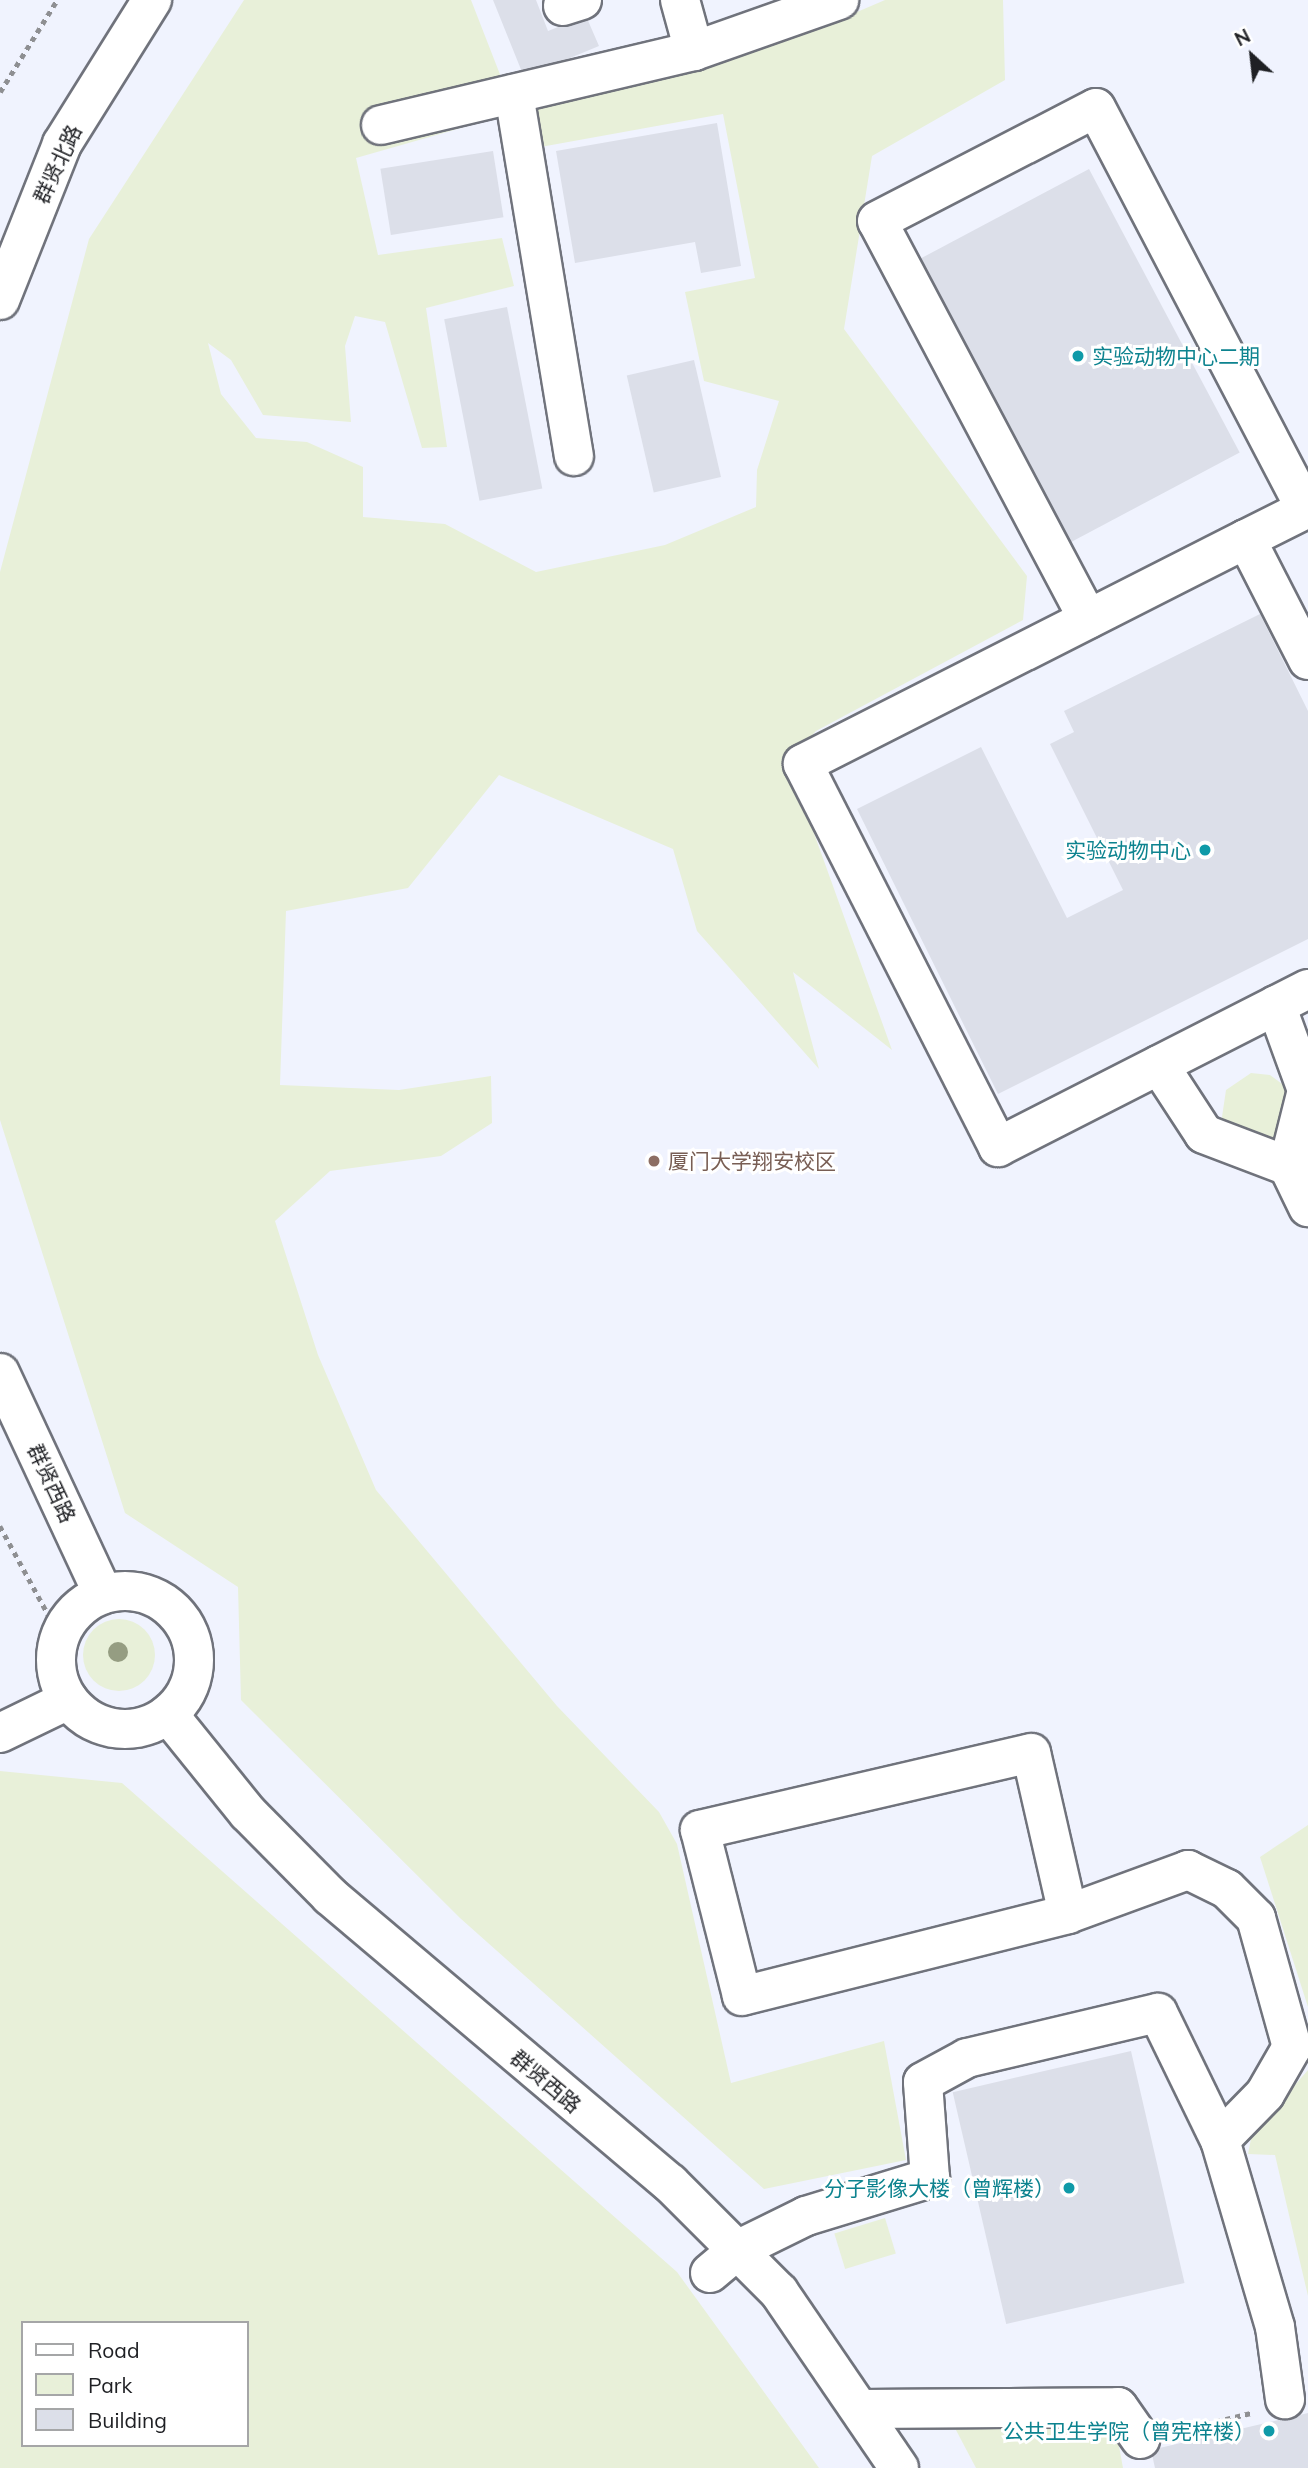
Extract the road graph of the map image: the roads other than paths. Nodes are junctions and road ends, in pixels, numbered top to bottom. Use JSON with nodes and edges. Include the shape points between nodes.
{"nodes":[{"id":1,"x":152,"y":0,"type":"edge"},
{"id":2,"x":680,"y":0,"type":"edge"},
{"id":3,"x":839,"y":0,"type":"edge"},
{"id":4,"x":694,"y":51,"type":"junction"},
{"id":5,"x":514,"y":94,"type":"junction"},
{"id":6,"x":381,"y":125,"type":"dead end"},
{"id":7,"x":0,"y":300,"type":"edge"},
{"id":8,"x":574,"y":456,"type":"dead end"},
{"id":9,"x":1246,"y":539,"type":"junction"},
{"id":10,"x":1088,"y":619,"type":"junction"},
{"id":11,"x":1308,"y":660,"type":"edge"},
{"id":12,"x":1292,"y":997,"type":"edge"},
{"id":13,"x":1159,"y":1065,"type":"junction"},
{"id":14,"x":1288,"y":1166,"type":"junction"},
{"id":15,"x":1308,"y":1207,"type":"edge"},
{"id":16,"x":0,"y":1373,"type":"edge"},
{"id":17,"x":103,"y":1594,"type":"junction"},
{"id":18,"x":68,"y":1700,"type":"junction"},
{"id":19,"x":168,"y":1714,"type":"junction"},
{"id":20,"x":0,"y":1733,"type":"edge"},
{"id":21,"x":1068,"y":1914,"type":"junction"},
{"id":22,"x":1220,"y":2140,"type":"junction"},
{"id":23,"x":723,"y":2261,"type":"junction"},
{"id":24,"x":1271,"y":2405,"type":"road end"},
{"id":25,"x":862,"y":2409,"type":"junction"},
{"id":26,"x":1140,"y":2439,"type":"road end"},
{"id":27,"x":899,"y":2468,"type":"edge"}],
"edges":[{"from":1,"to":7,"type":"street","name":"群贤北路","via":[[62,144]]},
{"from":2,"to":4,"type":"street"},
{"from":3,"to":4,"type":"street"},
{"from":4,"to":5,"type":"street"},
{"from":5,"to":6,"type":"street"},
{"from":5,"to":8,"type":"street"},
{"from":9,"to":10,"type":"street"},
{"from":9,"to":10,"type":"street","via":[[1306,509],[1096,108],[877,220]]},
{"from":9,"to":11,"type":"street"},
{"from":10,"to":13,"type":"street","via":[[803,764],[998,1147]]},
{"from":12,"to":13,"type":"street"},
{"from":12,"to":14,"type":"street","via":[[1307,1090]]},
{"from":13,"to":14,"type":"street","via":[[1204,1134]]},
{"from":14,"to":15,"type":"street"},
{"from":16,"to":17,"type":"street","name":"群贤西路"},
{"from":17,"to":18,"type":"street","via":[[76,1610],[60,1636],[55,1658]]},
{"from":17,"to":19,"type":"street","via":[[145,1594],[165,1603],[180,1618],[195,1658],[187,1689]]},
{"from":18,"to":19,"type":"street","via":[[83,1716],[127,1730],[149,1726]]},
{"from":18,"to":20,"type":"street"},
{"from":19,"to":23,"type":"street","name":"群贤西路","via":[[248,1813],[330,1896],[670,2183]]},
{"from":21,"to":21,"type":"street","via":[[1031,1753],[700,1830],[742,1996]]},
{"from":21,"to":22,"type":"street","via":[[1188,1870],[1227,1889],[1256,1918],[1292,2047],[1265,2094]]},
{"from":22,"to":23,"type":"street","via":[[1158,2013],[967,2058],[923,2082],[930,2178],[806,2216]]},
{"from":22,"to":24,"type":"street","via":[[1275,2326]]},
{"from":23,"to":25,"type":"street","name":"群贤西路","via":[[779,2291]]},
{"from":25,"to":26,"type":"street","via":[[1118,2407]]},
{"from":25,"to":27,"type":"street","name":"群贤西路"}]}
